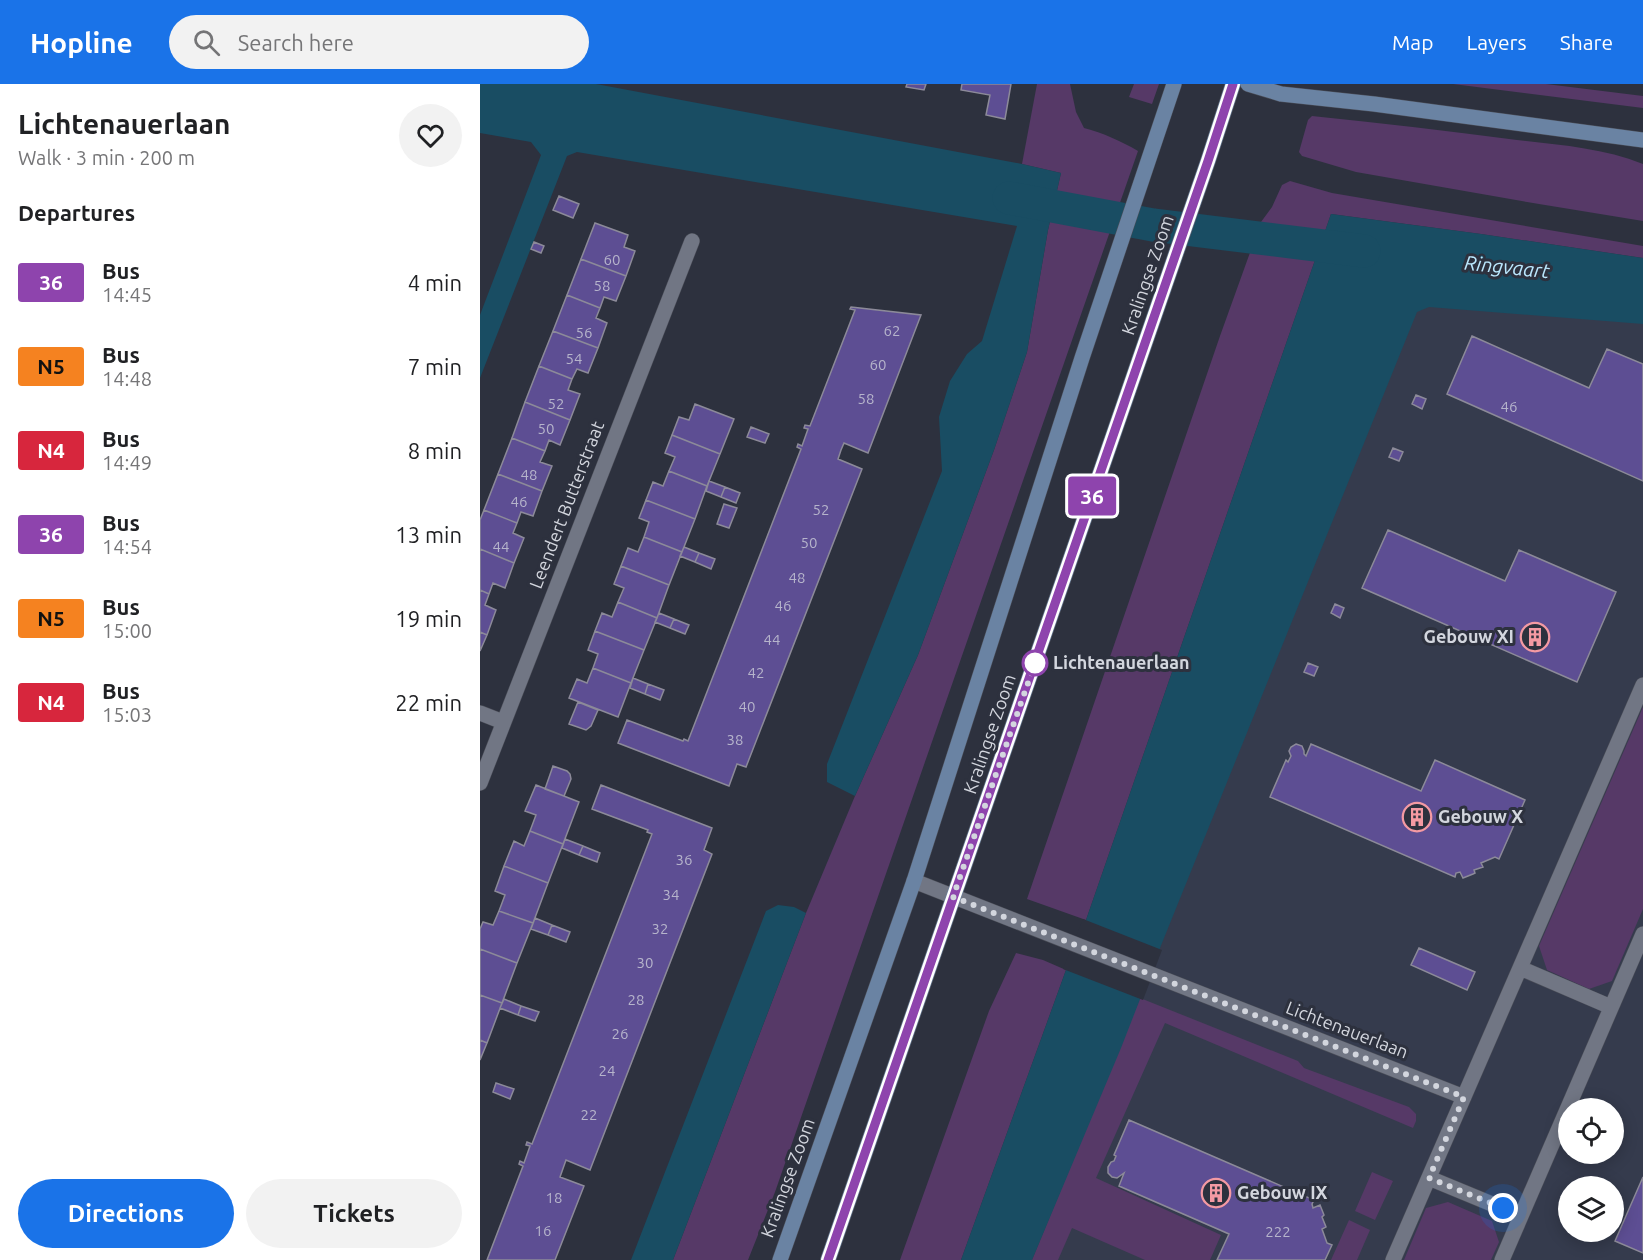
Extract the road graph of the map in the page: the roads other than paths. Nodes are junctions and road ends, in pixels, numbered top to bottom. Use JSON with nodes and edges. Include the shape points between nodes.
{"nodes":[{"id":1,"x":1174,"y":84,"type":"edge"},
{"id":2,"x":1233,"y":84,"type":"edge"},
{"id":3,"x":1248,"y":84,"type":"edge"},
{"id":4,"x":1643,"y":140,"type":"edge"},
{"id":5,"x":692,"y":241,"type":"dead end"},
{"id":6,"x":1643,"y":685,"type":"edge"},
{"id":7,"x":480,"y":713,"type":"edge"},
{"id":8,"x":503,"y":722,"type":"junction"},
{"id":9,"x":480,"y":783,"type":"edge"},
{"id":10,"x":914,"y":881,"type":"junction"},
{"id":11,"x":953,"y":897,"type":"junction"},
{"id":12,"x":1643,"y":934,"type":"edge"},
{"id":13,"x":1520,"y":968,"type":"junction"},
{"id":14,"x":1611,"y":1007,"type":"junction"},
{"id":15,"x":1464,"y":1097,"type":"junction"},
{"id":16,"x":1429,"y":1178,"type":"junction"},
{"id":17,"x":1521,"y":1216,"type":"junction"},
{"id":18,"x":780,"y":1260,"type":"edge"},
{"id":19,"x":828,"y":1260,"type":"edge"},
{"id":20,"x":1393,"y":1260,"type":"edge"},
{"id":21,"x":1502,"y":1260,"type":"edge"}],
"edges":[{"from":1,"to":10,"type":"main road","name":"Kralingse Zoom"},
{"from":2,"to":11,"type":"main road","name":"Kralingse Zoom"},
{"from":3,"to":4,"type":"main road","via":[[1281,94]]},
{"from":5,"to":8,"type":"street","name":"Leendert Butterstraat"},
{"from":6,"to":13,"type":"street"},
{"from":7,"to":8,"type":"street"},
{"from":8,"to":9,"type":"street","name":"Leendert Butterstraat"},
{"from":10,"to":11,"type":"street","name":"Lichtenauerlaan"},
{"from":10,"to":18,"type":"main road","name":"Kralingse Zoom"},
{"from":11,"to":15,"type":"street","name":"Lichtenauerlaan"},
{"from":11,"to":19,"type":"main road","name":"Kralingse Zoom"},
{"from":12,"to":14,"type":"street"},
{"from":13,"to":14,"type":"street"},
{"from":13,"to":15,"type":"street"},
{"from":14,"to":17,"type":"street"},
{"from":15,"to":16,"type":"street"},
{"from":16,"to":17,"type":"street"},
{"from":16,"to":20,"type":"street"},
{"from":17,"to":21,"type":"street"}]}
